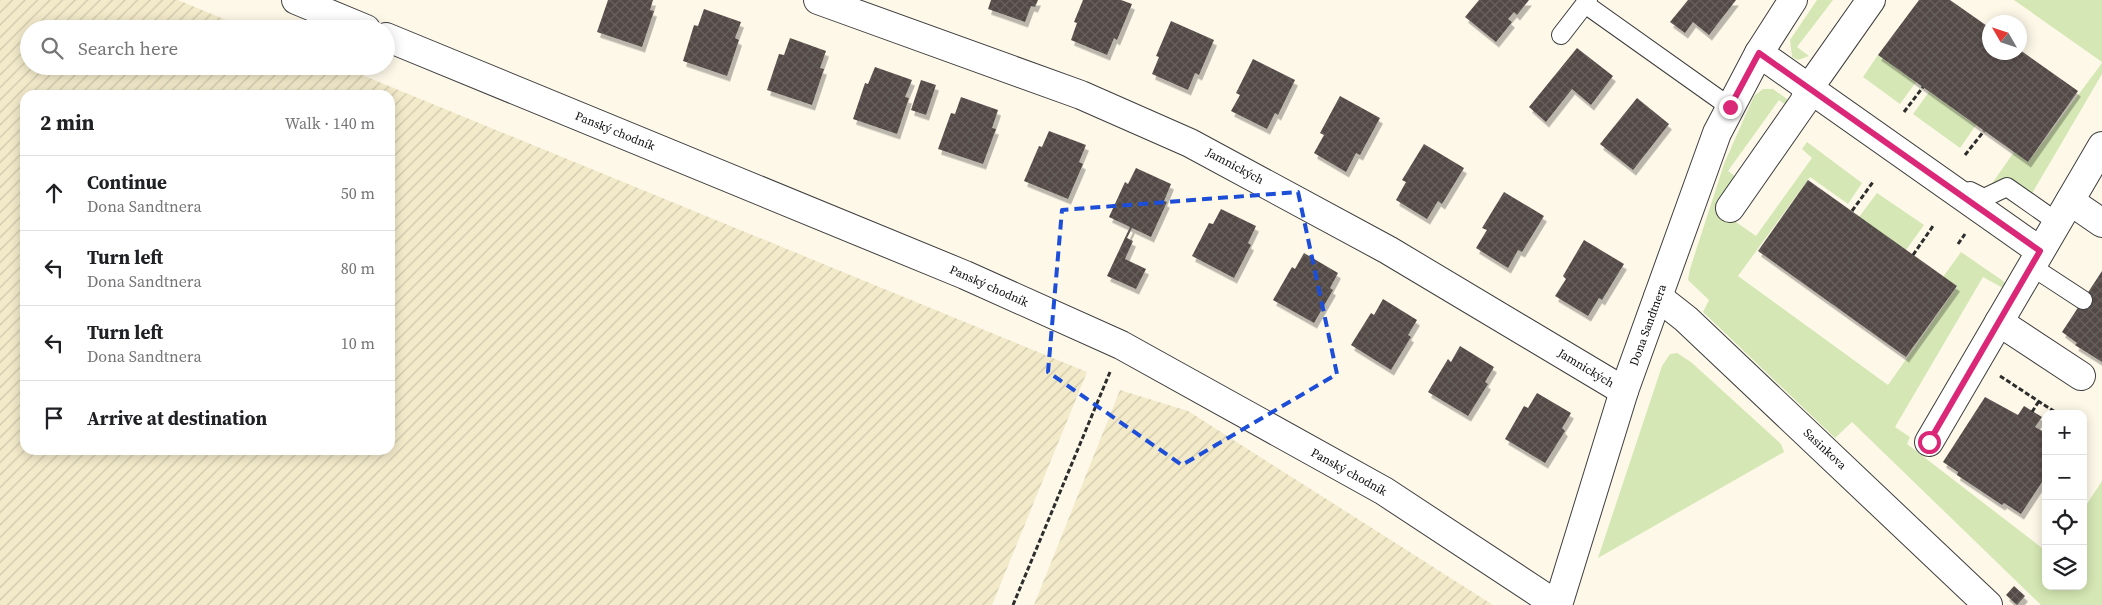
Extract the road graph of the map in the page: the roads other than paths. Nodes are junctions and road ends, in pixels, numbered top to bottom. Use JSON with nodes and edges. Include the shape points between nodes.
{"nodes":[{"id":1,"x":296,"y":0,"type":"edge"},
{"id":2,"x":818,"y":0,"type":"edge"},
{"id":3,"x":1792,"y":0,"type":"edge"},
{"id":4,"x":1871,"y":0,"type":"edge"},
{"id":5,"x":1587,"y":2,"type":"edge"},
{"id":6,"x":344,"y":20,"type":"edge"},
{"id":7,"x":1561,"y":35,"type":"dead end"},
{"id":8,"x":395,"y":41,"type":"edge"},
{"id":9,"x":1759,"y":53,"type":"junction"},
{"id":10,"x":1809,"y":88,"type":"junction"},
{"id":11,"x":1730,"y":107,"type":"junction"},
{"id":12,"x":2102,"y":146,"type":"edge"},
{"id":13,"x":1970,"y":191,"type":"dead end"},
{"id":14,"x":1730,"y":208,"type":"dead end"},
{"id":15,"x":2063,"y":211,"type":"junction"},
{"id":16,"x":2102,"y":223,"type":"edge"},
{"id":17,"x":2036,"y":259,"type":"junction"},
{"id":18,"x":1658,"y":297,"type":"junction"},
{"id":19,"x":2083,"y":300,"type":"dead end"},
{"id":20,"x":1999,"y":322,"type":"junction"},
{"id":21,"x":2081,"y":376,"type":"dead end"},
{"id":22,"x":1624,"y":391,"type":"junction"},
{"id":23,"x":1929,"y":442,"type":"dead end"},
{"id":24,"x":1558,"y":605,"type":"edge"},
{"id":25,"x":1988,"y":605,"type":"edge"}],
"edges":[{"from":1,"to":6,"type":"street"},
{"from":2,"to":22,"type":"street","name":"Jamnických","via":[[1081,95],[1190,143],[1388,250]]},
{"from":3,"to":9,"type":"street","name":"Dona Sandtnera"},
{"from":4,"to":10,"type":"street"},
{"from":5,"to":7,"type":"lane"},
{"from":5,"to":11,"type":"lane"},
{"from":8,"to":24,"type":"street","name":"Panský chodník","via":[[965,275],[1121,345],[1384,491]]},
{"from":9,"to":10,"type":"street"},
{"from":9,"to":11,"type":"street","name":"Dona Sandtnera"},
{"from":10,"to":14,"type":"street","via":[[1804,102]]},
{"from":10,"to":17,"type":"street"},
{"from":11,"to":18,"type":"street","name":"Dona Sandtnera","via":[[1717,134]]},
{"from":12,"to":15,"type":"street"},
{"from":13,"to":15,"type":"lane","via":[[1984,198],[2007,187]]},
{"from":15,"to":16,"type":"street"},
{"from":15,"to":17,"type":"street"},
{"from":17,"to":19,"type":"lane"},
{"from":17,"to":20,"type":"street"},
{"from":18,"to":22,"type":"street","name":"Dona Sandtnera"},
{"from":18,"to":25,"type":"street","name":"Sasinkova","via":[[1693,326]]},
{"from":20,"to":21,"type":"street"},
{"from":20,"to":23,"type":"street"},
{"from":22,"to":24,"type":"street","name":"Dona Sandtnera"}]}
